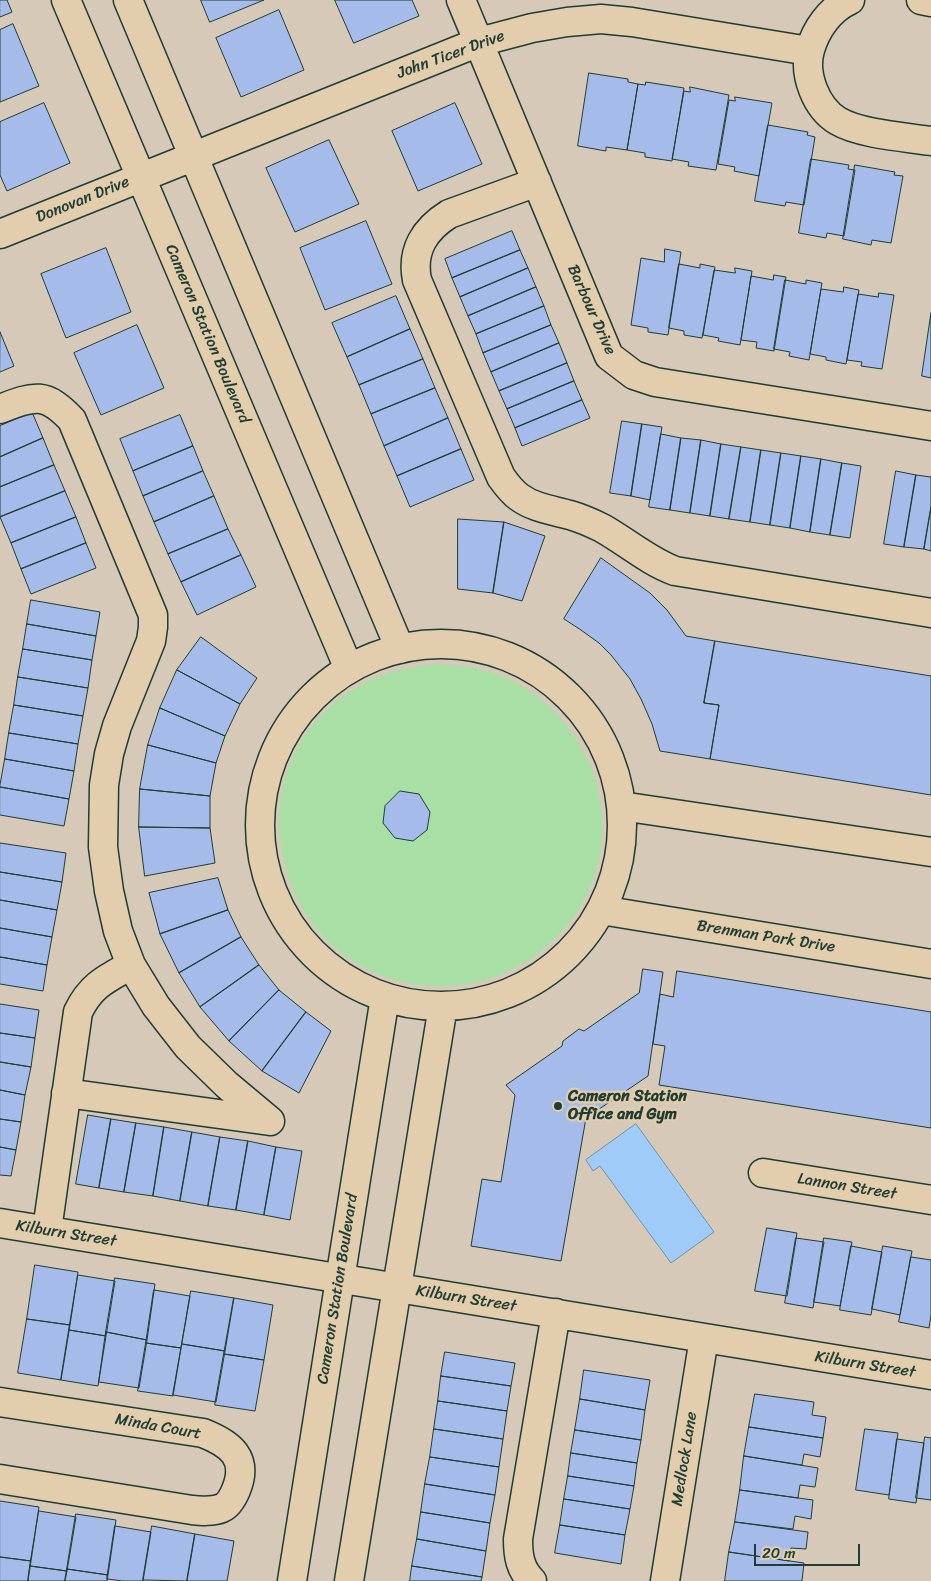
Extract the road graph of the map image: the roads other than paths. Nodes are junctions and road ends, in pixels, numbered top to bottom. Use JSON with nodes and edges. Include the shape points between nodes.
{"nodes":[{"id":1,"x":66,"y":0,"type":"edge"},
{"id":2,"x":128,"y":0,"type":"edge"},
{"id":3,"x":461,"y":0,"type":"edge"},
{"id":4,"x":850,"y":0,"type":"edge"},
{"id":5,"x":921,"y":0,"type":"edge"},
{"id":6,"x":931,"y":2,"type":"edge"},
{"id":7,"x":479,"y":42,"type":"junction"},
{"id":8,"x":809,"y":51,"type":"junction"},
{"id":9,"x":931,"y":141,"type":"edge"},
{"id":10,"x":192,"y":156,"type":"junction"},
{"id":11,"x":166,"y":167,"type":"joint"},
{"id":12,"x":140,"y":177,"type":"junction"},
{"id":13,"x":537,"y":182,"type":"junction"},
{"id":14,"x":0,"y":234,"type":"edge"},
{"id":15,"x":0,"y":409,"type":"edge"},
{"id":16,"x":931,"y":426,"type":"edge"},
{"id":17,"x":931,"y":613,"type":"edge"},
{"id":18,"x":400,"y":648,"type":"junction"},
{"id":19,"x":349,"y":669,"type":"junction"},
{"id":20,"x":621,"y":806,"type":"junction"},
{"id":21,"x":931,"y":852,"type":"edge"},
{"id":22,"x":601,"y":910,"type":"junction"},
{"id":23,"x":931,"y":964,"type":"edge"},
{"id":24,"x":131,"y":965,"type":"junction"},
{"id":25,"x":385,"y":997,"type":"junction"},
{"id":26,"x":443,"y":1006,"type":"junction"},
{"id":27,"x":66,"y":1093,"type":"junction"},
{"id":28,"x":763,"y":1174,"type":"dead end"},
{"id":29,"x":931,"y":1200,"type":"edge"},
{"id":30,"x":0,"y":1223,"type":"edge"},
{"id":31,"x":47,"y":1230,"type":"junction"},
{"id":32,"x":340,"y":1278,"type":"junction"},
{"id":33,"x":396,"y":1287,"type":"junction"},
{"id":34,"x":556,"y":1314,"type":"junction"},
{"id":35,"x":704,"y":1338,"type":"junction"},
{"id":36,"x":931,"y":1375,"type":"edge"},
{"id":37,"x":0,"y":1402,"type":"edge"},
{"id":38,"x":0,"y":1479,"type":"edge"},
{"id":39,"x":292,"y":1581,"type":"edge"},
{"id":40,"x":349,"y":1581,"type":"edge"},
{"id":41,"x":532,"y":1581,"type":"edge"},
{"id":42,"x":665,"y":1581,"type":"edge"}],
"edges":[{"from":1,"to":12,"type":"street","name":"Cameron Station Boulevard"},
{"from":2,"to":10,"type":"street"},
{"from":3,"to":7,"type":"street","name":"Barbour Drive"},
{"from":4,"to":8,"type":"street","via":[[822,23]]},
{"from":5,"to":6,"type":"street"},
{"from":7,"to":8,"type":"street","name":"John Ticer Drive","via":[[532,28],[601,19]]},
{"from":7,"to":10,"type":"street","name":"John Ticer Drive"},
{"from":7,"to":13,"type":"street","name":"Barbour Drive"},
{"from":8,"to":9,"type":"street","via":[[814,90],[826,111],[836,120],[857,129]]},
{"from":10,"to":11,"type":"street","name":"John Ticer Drive"},
{"from":10,"to":18,"type":"street"},
{"from":11,"to":12,"type":"street","name":"Donovan Drive"},
{"from":12,"to":14,"type":"street","name":"Donovan Drive"},
{"from":12,"to":19,"type":"street","name":"Cameron Station Boulevard"},
{"from":13,"to":16,"type":"street","name":"Barbour Drive","via":[[609,356],[634,374],[655,382]]},
{"from":13,"to":17,"type":"street","via":[[449,214],[437,222],[420,243],[414,268],[501,477],[509,488],[531,504],[571,515],[601,528],[659,566],[675,571]]},
{"from":15,"to":24,"type":"street","via":[[39,398],[56,405],[72,420],[153,615],[151,641],[117,726],[104,785],[103,847],[109,890],[118,932]]},
{"from":18,"to":19,"type":"street"},
{"from":18,"to":20,"type":"street","via":[[441,644],[484,649],[539,673],[571,700],[594,728],[610,760]]},
{"from":19,"to":25,"type":"street","via":[[329,682],[288,726],[265,780],[259,826],[269,884],[298,936],[333,971],[355,985]]},
{"from":20,"to":21,"type":"street"},
{"from":20,"to":22,"type":"street","via":[[622,835],[618,862]]},
{"from":22,"to":23,"type":"street","name":"Brenman Park Drive"},
{"from":22,"to":26,"type":"street","via":[[564,958],[529,982],[508,993],[483,1000]]},
{"from":24,"to":27,"type":"street","via":[[97,985],[83,1002],[75,1025]]},
{"from":24,"to":27,"type":"street","via":[[156,1006],[188,1047],[270,1121]]},
{"from":25,"to":26,"type":"street"},
{"from":25,"to":32,"type":"street","name":"Cameron Station Boulevard"},
{"from":26,"to":33,"type":"street"},
{"from":27,"to":31,"type":"street"},
{"from":28,"to":29,"type":"street","name":"Lannon Street"},
{"from":30,"to":31,"type":"street","name":"Kilburn Street"},
{"from":31,"to":32,"type":"street","name":"Kilburn Street"},
{"from":32,"to":33,"type":"street","name":"Kilburn Street"},
{"from":32,"to":39,"type":"street","name":"Cameron Station Boulevard"},
{"from":33,"to":34,"type":"street","name":"Kilburn Street"},
{"from":33,"to":40,"type":"street"},
{"from":34,"to":35,"type":"street","name":"Kilburn Street"},
{"from":34,"to":41,"type":"street","via":[[518,1540],[523,1571]]},
{"from":35,"to":36,"type":"street","name":"Kilburn Street"},
{"from":35,"to":42,"type":"street","name":"Medlock Lane"},
{"from":37,"to":38,"type":"street","name":"Minda Court","via":[[203,1433],[224,1443],[233,1452],[241,1471],[232,1498],[224,1507],[212,1511]]}]}
